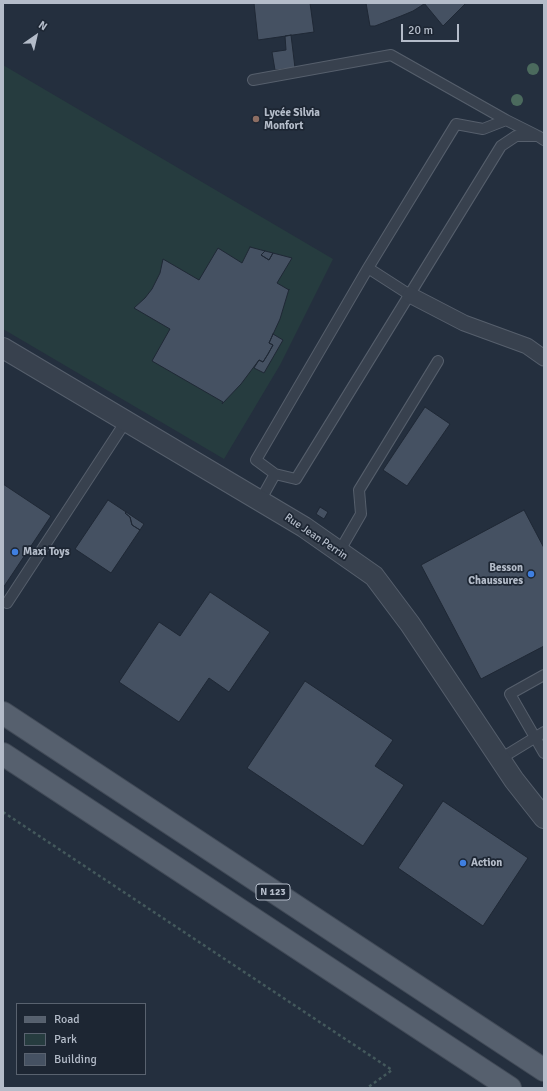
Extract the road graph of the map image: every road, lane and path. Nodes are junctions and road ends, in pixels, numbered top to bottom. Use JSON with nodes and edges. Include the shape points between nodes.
{"nodes":[{"id":1,"x":253,"y":80,"type":"dead end"},
{"id":2,"x":506,"y":120,"type":"junction"},
{"id":3,"x":541,"y":138,"type":"edge"},
{"id":4,"x":368,"y":268,"type":"junction"},
{"id":5,"x":410,"y":295,"type":"junction"},
{"id":6,"x":3,"y":348,"type":"edge"},
{"id":7,"x":544,"y":358,"type":"edge"},
{"id":8,"x":438,"y":361,"type":"dead end"},
{"id":9,"x":126,"y":421,"type":"junction"},
{"id":10,"x":275,"y":474,"type":"junction"},
{"id":11,"x":260,"y":501,"type":"junction"},
{"id":12,"x":339,"y":552,"type":"junction"},
{"id":13,"x":6,"y":603,"type":"dead end"},
{"id":14,"x":544,"y":675,"type":"edge"},
{"id":15,"x":3,"y":713,"type":"edge"},
{"id":16,"x":539,"y":735,"type":"edge"},
{"id":17,"x":544,"y":753,"type":"edge"},
{"id":18,"x":3,"y":754,"type":"edge"},
{"id":19,"x":500,"y":759,"type":"junction"},
{"id":20,"x":3,"y":812,"type":"edge"},
{"id":21,"x":544,"y":818,"type":"edge"},
{"id":22,"x":544,"y":1070,"type":"edge"},
{"id":23,"x":367,"y":1088,"type":"edge"},
{"id":24,"x":510,"y":1088,"type":"edge"}],
"edges":[{"from":1,"to":2,"type":"lane","via":[[391,55]]},
{"from":2,"to":3,"type":"lane"},
{"from":2,"to":4,"type":"lane","via":[[484,130],[456,124]]},
{"from":3,"to":5,"type":"lane","via":[[516,136],[501,146]]},
{"from":4,"to":5,"type":"lane"},
{"from":4,"to":10,"type":"lane","via":[[256,460]]},
{"from":5,"to":7,"type":"street","via":[[464,323],[527,346]]},
{"from":5,"to":10,"type":"lane","via":[[296,479]]},
{"from":6,"to":9,"type":"street","name":"Rue Jean Perrin"},
{"from":8,"to":12,"type":"lane","via":[[359,490],[361,514]]},
{"from":9,"to":11,"type":"street","name":"Rue Jean Perrin"},
{"from":9,"to":13,"type":"lane"},
{"from":10,"to":11,"type":"lane"},
{"from":11,"to":12,"type":"street","name":"Rue Jean Perrin","via":[[304,527]]},
{"from":12,"to":19,"type":"street","name":"Rue Jean Perrin","via":[[374,576],[410,624]]},
{"from":14,"to":16,"type":"lane","via":[[510,694]]},
{"from":15,"to":22,"type":"main road","number":"N 123"},
{"from":16,"to":17,"type":"lane"},
{"from":16,"to":19,"type":"lane"},
{"from":18,"to":24,"type":"main road"},
{"from":19,"to":21,"type":"street","name":"Rue Jean Perrin"},
{"from":20,"to":23,"type":"path","via":[[392,1070]]}]}
